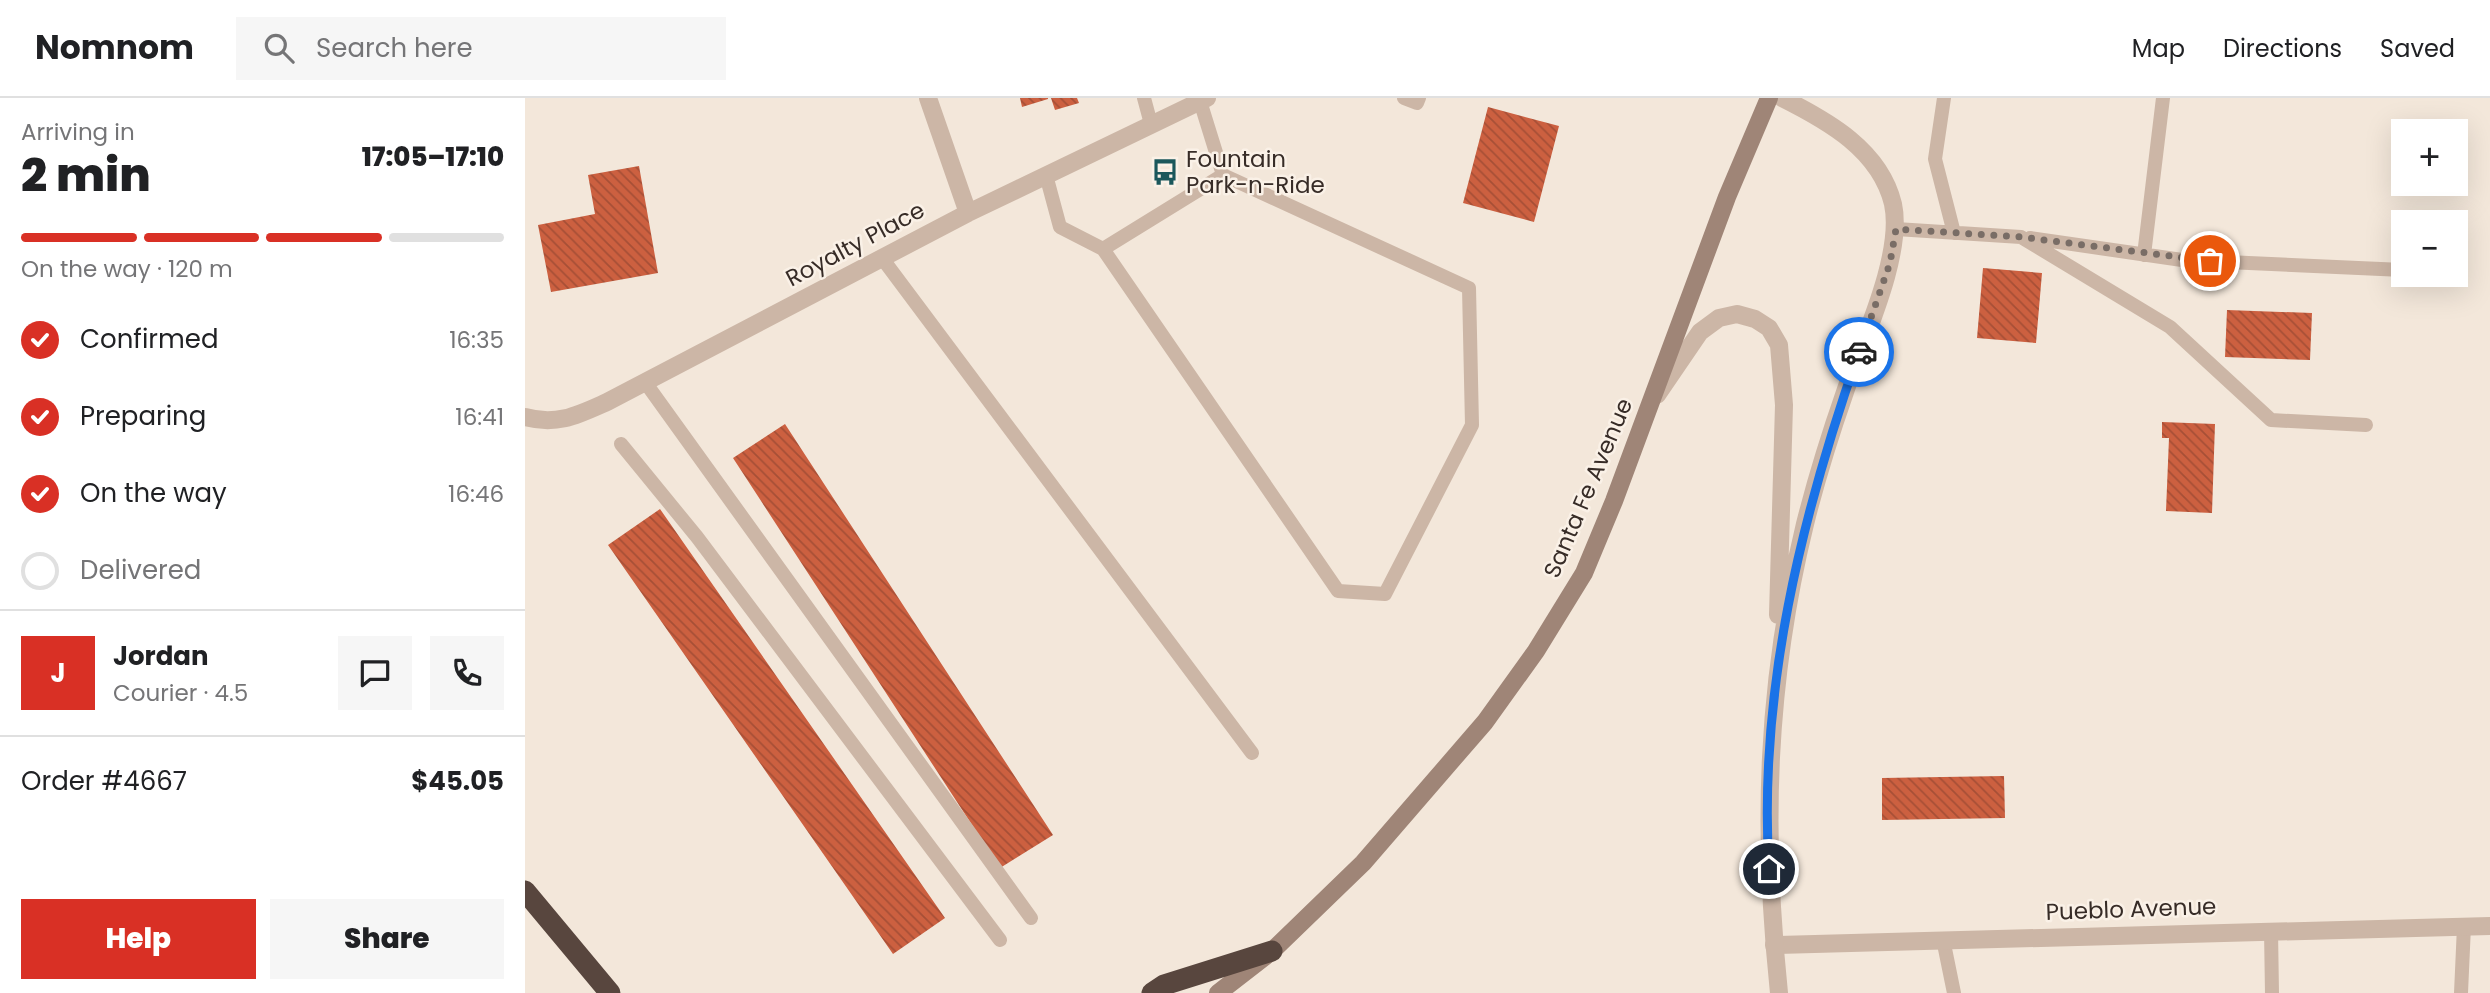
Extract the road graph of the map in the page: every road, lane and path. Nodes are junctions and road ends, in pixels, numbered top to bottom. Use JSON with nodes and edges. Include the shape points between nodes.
{"nodes":[{"id":1,"x":928,"y":98,"type":"edge"},
{"id":2,"x":1144,"y":98,"type":"edge"},
{"id":3,"x":1404,"y":98,"type":"edge"},
{"id":4,"x":1419,"y":98,"type":"edge"},
{"id":5,"x":1769,"y":98,"type":"edge"},
{"id":6,"x":1782,"y":98,"type":"edge"},
{"id":7,"x":1944,"y":98,"type":"edge"},
{"id":8,"x":2163,"y":98,"type":"edge"},
{"id":9,"x":1204,"y":100,"type":"edge"},
{"id":10,"x":1151,"y":124,"type":"junction"},
{"id":11,"x":1046,"y":175,"type":"junction"},
{"id":12,"x":1223,"y":175,"type":"junction"},
{"id":13,"x":968,"y":213,"type":"junction"},
{"id":14,"x":1896,"y":229,"type":"junction"},
{"id":15,"x":1954,"y":233,"type":"junction"},
{"id":16,"x":2021,"y":237,"type":"junction"},
{"id":17,"x":1103,"y":249,"type":"junction"},
{"id":18,"x":2144,"y":255,"type":"junction"},
{"id":19,"x":882,"y":258,"type":"junction"},
{"id":20,"x":2391,"y":269,"type":"edge"},
{"id":21,"x":645,"y":382,"type":"junction"},
{"id":22,"x":1651,"y":404,"type":"junction"},
{"id":23,"x":525,"y":417,"type":"edge"},
{"id":24,"x":2366,"y":425,"type":"dead end"},
{"id":25,"x":621,"y":444,"type":"dead end"},
{"id":26,"x":1778,"y":672,"type":"junction"},
{"id":27,"x":1252,"y":753,"type":"dead end"},
{"id":28,"x":525,"y":891,"type":"edge"},
{"id":29,"x":1031,"y":918,"type":"dead end"},
{"id":30,"x":2463,"y":926,"type":"junction"},
{"id":31,"x":2490,"y":926,"type":"edge"},
{"id":32,"x":2271,"y":930,"type":"junction"},
{"id":33,"x":1943,"y":939,"type":"junction"},
{"id":34,"x":1000,"y":940,"type":"dead end"},
{"id":35,"x":1774,"y":945,"type":"junction"},
{"id":36,"x":1272,"y":951,"type":"junction"},
{"id":37,"x":610,"y":993,"type":"edge"},
{"id":38,"x":1152,"y":993,"type":"edge"},
{"id":39,"x":1218,"y":993,"type":"edge"},
{"id":40,"x":1779,"y":993,"type":"edge"},
{"id":41,"x":1954,"y":993,"type":"edge"},
{"id":42,"x":2271,"y":993,"type":"edge"},
{"id":43,"x":2461,"y":993,"type":"edge"}],
"edges":[{"from":1,"to":13,"type":"street"},
{"from":2,"to":10,"type":"lane"},
{"from":3,"to":4,"type":"lane","via":[[1417,103]]},
{"from":5,"to":22,"type":"main road","name":"Santa Fe Avenue","via":[[1727,197]]},
{"from":6,"to":14,"type":"street","via":[[1822,118],[1860,148],[1882,177]]},
{"from":7,"to":15,"type":"lane","via":[[1935,159]]},
{"from":8,"to":18,"type":"lane"},
{"from":9,"to":10,"type":"street","name":"Royalty Place"},
{"from":9,"to":12,"type":"lane"},
{"from":10,"to":11,"type":"street","name":"Royalty Place"},
{"from":11,"to":13,"type":"street","name":"Royalty Place"},
{"from":11,"to":17,"type":"lane","via":[[1060,227]]},
{"from":12,"to":17,"type":"lane"},
{"from":12,"to":17,"type":"lane","via":[[1469,288],[1472,425],[1385,594],[1338,591]]},
{"from":13,"to":19,"type":"street","name":"Royalty Place"},
{"from":14,"to":15,"type":"lane"},
{"from":14,"to":26,"type":"street","via":[[1890,263],[1833,425],[1805,524]]},
{"from":15,"to":16,"type":"lane"},
{"from":16,"to":18,"type":"lane"},
{"from":16,"to":24,"type":"lane","via":[[2170,327],[2271,420]]},
{"from":18,"to":20,"type":"lane"},
{"from":19,"to":21,"type":"street","name":"Royalty Place"},
{"from":19,"to":27,"type":"lane"},
{"from":21,"to":23,"type":"street","name":"Royalty Place","via":[[571,419],[545,423]]},
{"from":21,"to":29,"type":"lane"},
{"from":22,"to":26,"type":"street","via":[[1700,332],[1719,318],[1737,314],[1755,319],[1769,328],[1779,345],[1784,405]]},
{"from":22,"to":36,"type":"main road","name":"Santa Fe Avenue","via":[[1584,573],[1536,651],[1485,722],[1363,863]]},
{"from":25,"to":34,"type":"lane","via":[[697,537]]},
{"from":26,"to":35,"type":"street","via":[[1767,831]]},
{"from":28,"to":37,"type":"highway"},
{"from":30,"to":31,"type":"street","name":"Pueblo Avenue"},
{"from":30,"to":32,"type":"street","name":"Pueblo Avenue"},
{"from":30,"to":43,"type":"lane"},
{"from":32,"to":33,"type":"street","name":"Pueblo Avenue"},
{"from":32,"to":42,"type":"lane"},
{"from":33,"to":35,"type":"street","name":"Pueblo Avenue"},
{"from":33,"to":41,"type":"lane"},
{"from":35,"to":40,"type":"street"},
{"from":36,"to":38,"type":"highway","via":[[1164,985]]},
{"from":36,"to":39,"type":"main road","name":"Santa Fe Avenue"}]}
